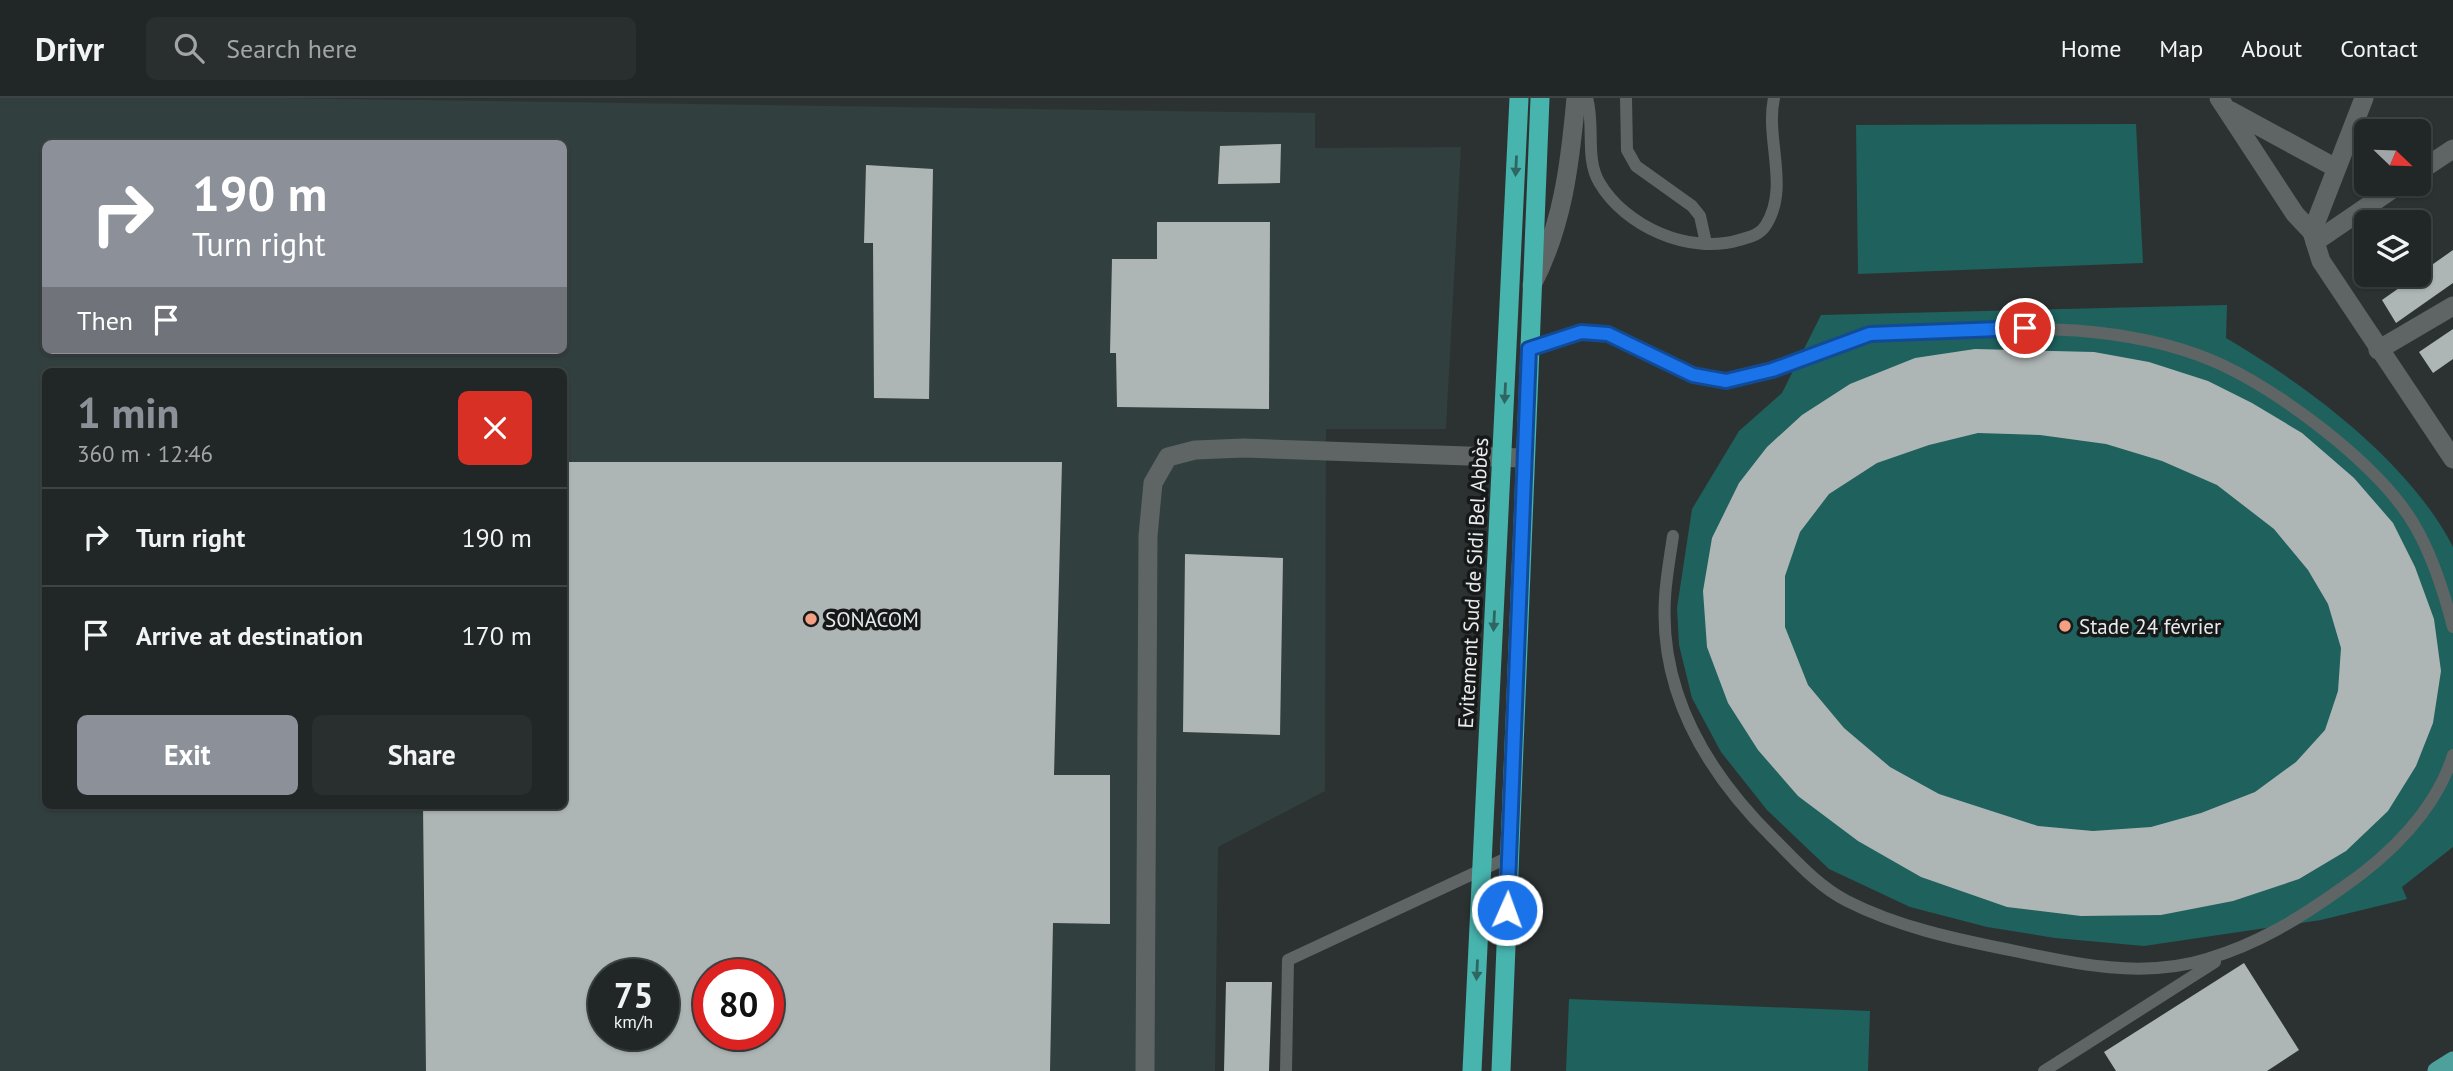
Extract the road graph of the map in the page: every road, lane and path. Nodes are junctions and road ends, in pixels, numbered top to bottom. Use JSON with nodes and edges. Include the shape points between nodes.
{"nodes":[{"id":1,"x":1519,"y":98,"type":"edge"},
{"id":2,"x":1540,"y":98,"type":"edge"},
{"id":3,"x":1576,"y":98,"type":"edge"},
{"id":4,"x":1587,"y":98,"type":"edge"},
{"id":5,"x":1626,"y":98,"type":"edge"},
{"id":6,"x":1774,"y":98,"type":"edge"},
{"id":7,"x":2364,"y":98,"type":"edge"},
{"id":8,"x":2225,"y":104,"type":"edge"},
{"id":9,"x":2453,"y":149,"type":"edge"},
{"id":10,"x":2431,"y":163,"type":"edge"},
{"id":11,"x":2336,"y":168,"type":"junction"},
{"id":12,"x":2380,"y":196,"type":"edge"},
{"id":13,"x":2313,"y":237,"type":"junction"},
{"id":14,"x":1706,"y":243,"type":"junction"},
{"id":15,"x":1532,"y":285,"type":"junction"},
{"id":16,"x":1509,"y":304,"type":"junction"},
{"id":17,"x":1531,"y":306,"type":"junction"},
{"id":18,"x":2453,"y":306,"type":"edge"},
{"id":19,"x":1530,"y":326,"type":"junction"},
{"id":20,"x":1508,"y":327,"type":"junction"},
{"id":21,"x":1529,"y":349,"type":"junction"},
{"id":22,"x":2378,"y":350,"type":"junction"},
{"id":23,"x":1502,"y":457,"type":"junction"},
{"id":24,"x":1523,"y":458,"type":"junction"},
{"id":25,"x":2453,"y":459,"type":"edge"},
{"id":26,"x":1673,"y":536,"type":"dead end"},
{"id":27,"x":2453,"y":627,"type":"edge"},
{"id":28,"x":2453,"y":755,"type":"edge"},
{"id":29,"x":1509,"y":857,"type":"junction"},
{"id":30,"x":1482,"y":869,"type":"junction"},
{"id":31,"x":2236,"y":948,"type":"junction"},
{"id":32,"x":2453,"y":1061,"type":"edge"},
{"id":33,"x":2064,"y":1066,"type":"edge"},
{"id":34,"x":1145,"y":1071,"type":"edge"},
{"id":35,"x":1286,"y":1071,"type":"edge"},
{"id":36,"x":1472,"y":1071,"type":"edge"},
{"id":37,"x":1501,"y":1071,"type":"edge"},
{"id":38,"x":2044,"y":1071,"type":"edge"},
{"id":39,"x":2437,"y":1071,"type":"edge"}],
"edges":[{"from":1,"to":16,"type":"highway","name":"Evitement Sud de Sidi Bel Abbès","one_way":true},
{"from":2,"to":15,"type":"highway","name":"Evitement Sud de Sidi Bel Abbès"},
{"from":3,"to":15,"type":"street","via":[[1562,206],[1550,251]]},
{"from":4,"to":14,"type":"lane","via":[[1592,160],[1608,195],[1653,229],[1689,243]]},
{"from":5,"to":14,"type":"lane","via":[[1626,150],[1636,166],[1692,206],[1700,216]]},
{"from":6,"to":14,"type":"lane","via":[[1777,177],[1775,203],[1766,224],[1746,238],[1727,244]]},
{"from":7,"to":11,"type":"street"},
{"from":8,"to":11,"type":"street"},
{"from":8,"to":13,"type":"street"},
{"from":9,"to":10,"type":"street"},
{"from":11,"to":13,"type":"street"},
{"from":12,"to":13,"type":"street"},
{"from":13,"to":22,"type":"street","via":[[2321,261]]},
{"from":15,"to":17,"type":"highway","name":"Evitement Sud de Sidi Bel Abbès"},
{"from":16,"to":17,"type":"highway"},
{"from":16,"to":20,"type":"highway","name":"Evitement Sud de Sidi Bel Abbès"},
{"from":17,"to":19,"type":"highway","name":"Evitement Sud de Sidi Bel Abbès"},
{"from":18,"to":22,"type":"street"},
{"from":19,"to":20,"type":"highway"},
{"from":19,"to":21,"type":"highway","name":"Evitement Sud de Sidi Bel Abbès"},
{"from":20,"to":23,"type":"highway","name":"Evitement Sud de Sidi Bel Abbès","one_way":true},
{"from":21,"to":24,"type":"highway","name":"Evitement Sud de Sidi Bel Abbès"},
{"from":21,"to":27,"type":"lane","via":[[1581,332],[1608,334],[1693,375],[1726,381],[1772,370],[1870,334],[2004,327],[2088,332],[2153,343],[2210,360],[2270,391],[2374,475],[2414,525],[2443,587]]},
{"from":22,"to":25,"type":"street"},
{"from":23,"to":24,"type":"street"},
{"from":23,"to":30,"type":"highway","name":"Evitement Sud de Sidi Bel Abbès","one_way":true},
{"from":23,"to":34,"type":"street","via":[[1244,448],[1195,450],[1168,457],[1153,483],[1147,536]]},
{"from":24,"to":29,"type":"highway","name":"Evitement Sud de Sidi Bel Abbès"},
{"from":26,"to":31,"type":"lane","via":[[1665,599],[1667,654],[1685,721],[1709,764],[1747,813],[1845,901],[1904,925],[2064,962],[2144,971],[2207,960]]},
{"from":28,"to":31,"type":"lane","via":[[2448,772],[2415,824],[2368,870],[2285,928]]},
{"from":29,"to":30,"type":"lane"},
{"from":29,"to":37,"type":"highway","name":"Evitement Sud de Sidi Bel Abbès"},
{"from":30,"to":35,"type":"lane","via":[[1288,960]]},
{"from":30,"to":36,"type":"highway","name":"Evitement Sud de Sidi Bel Abbès","one_way":true},
{"from":31,"to":33,"type":"lane"},
{"from":32,"to":39,"type":"main road"},
{"from":33,"to":38,"type":"lane"}]}
